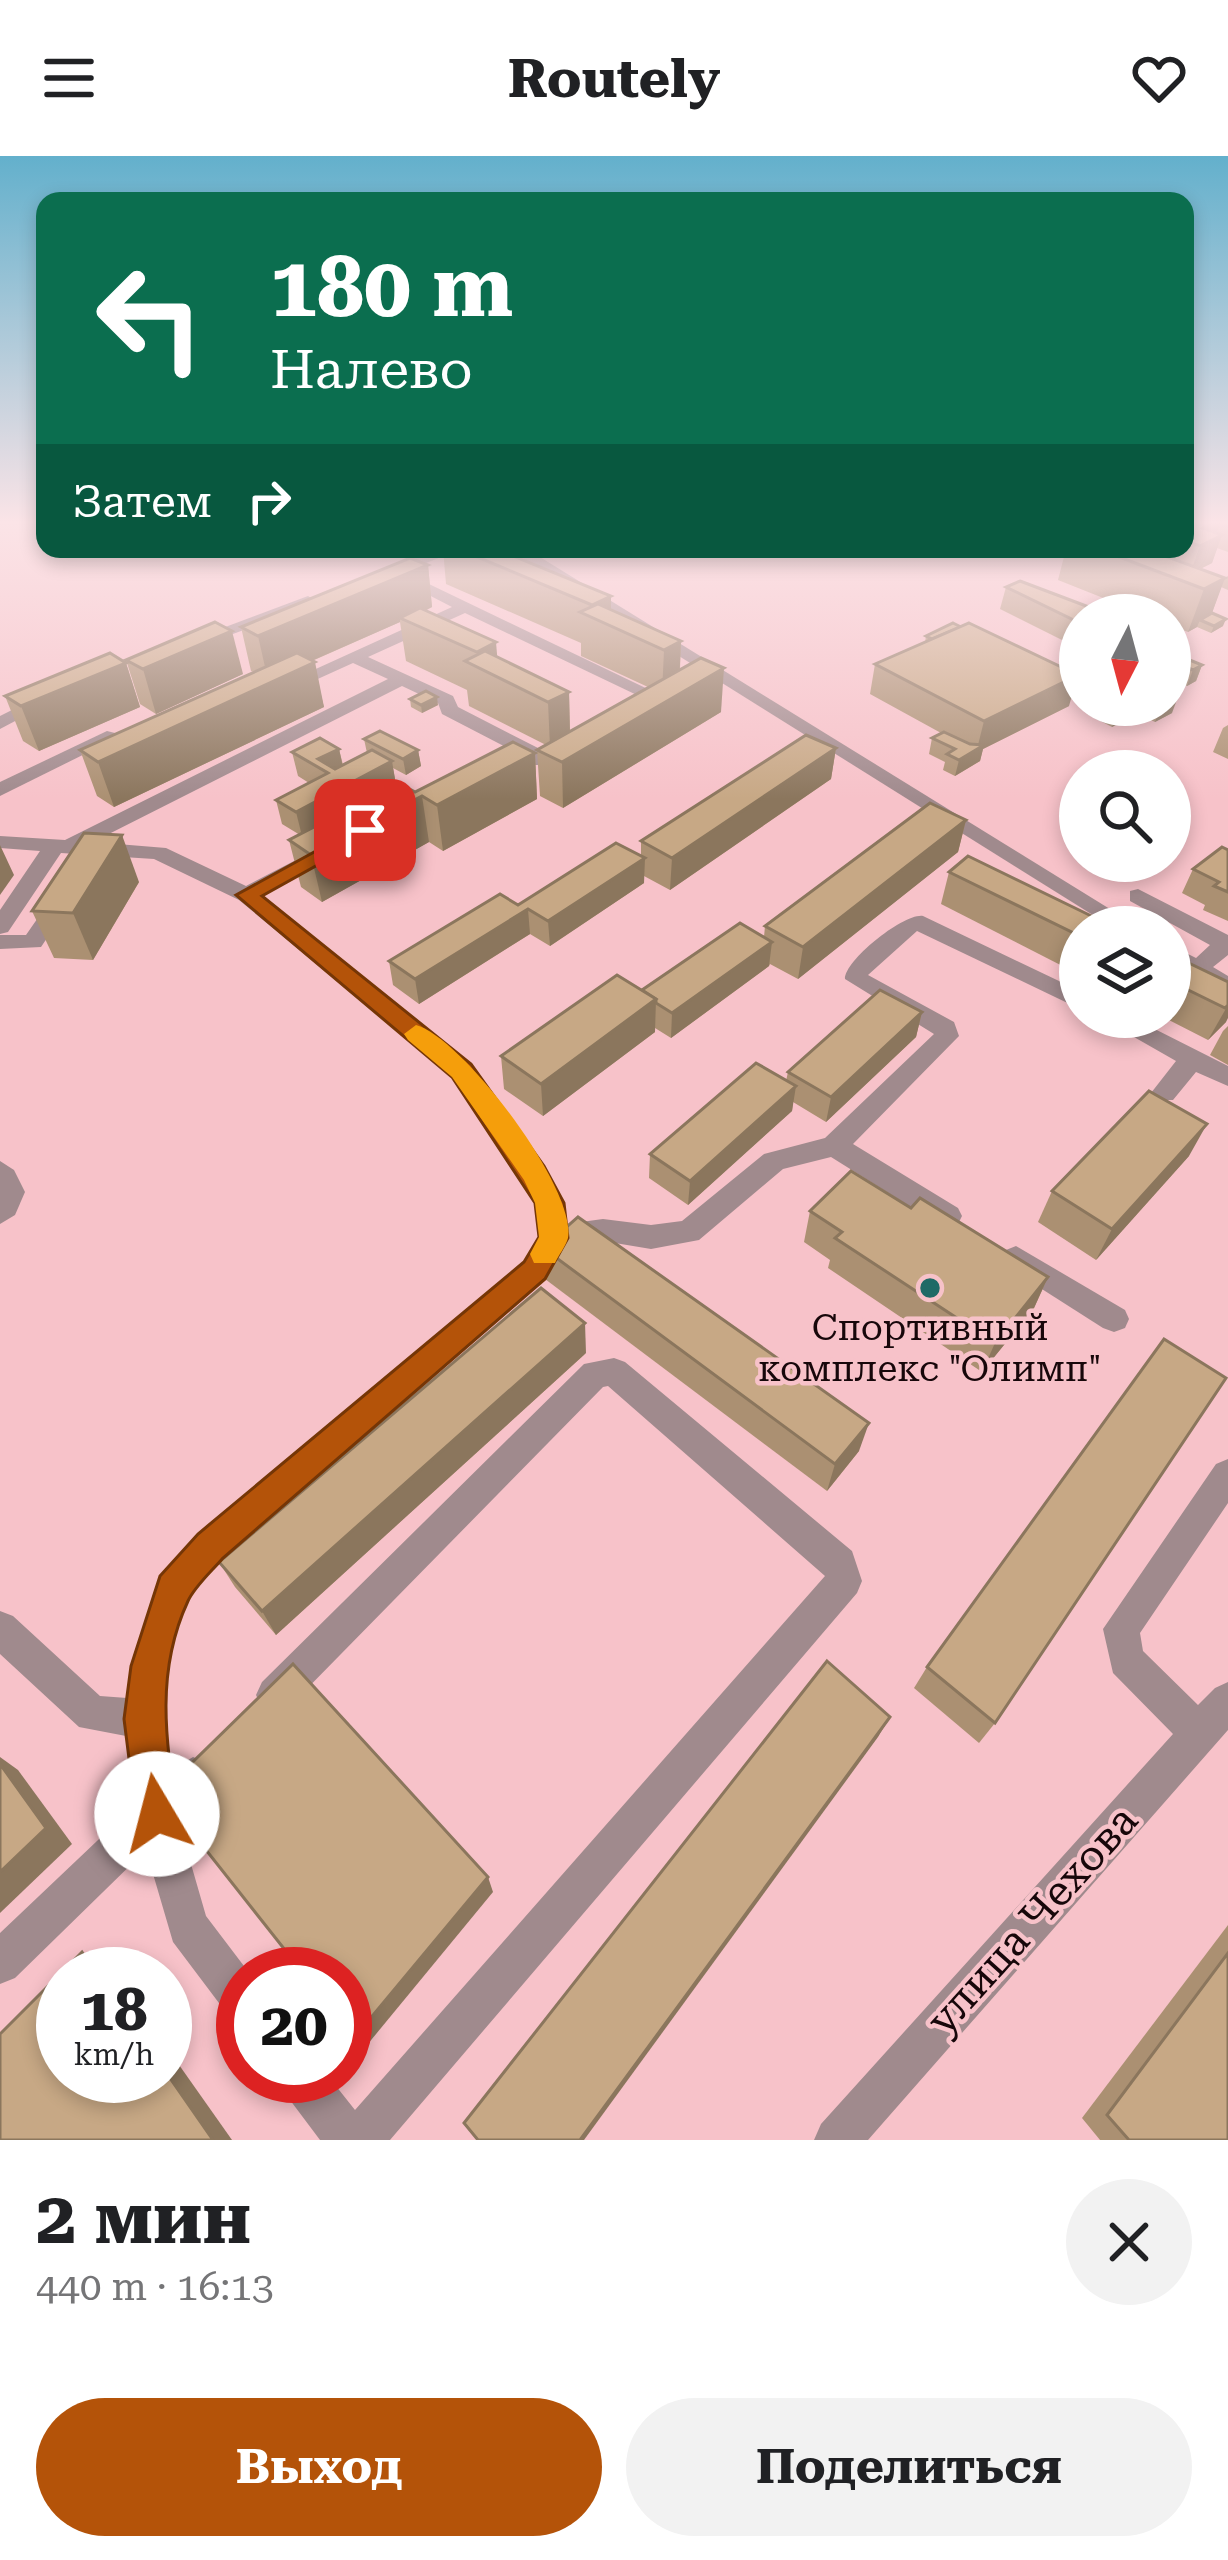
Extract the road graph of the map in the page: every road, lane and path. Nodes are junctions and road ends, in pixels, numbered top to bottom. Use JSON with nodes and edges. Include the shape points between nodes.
{"nodes":[{"id":1,"x":274,"y":614,"type":"edge"},
{"id":2,"x":450,"y":614,"type":"edge"},
{"id":3,"x":482,"y":614,"type":"edge"},
{"id":4,"x":592,"y":614,"type":"edge"},
{"id":5,"x":181,"y":648,"type":"edge"},
{"id":6,"x":354,"y":657,"type":"junction"},
{"id":7,"x":402,"y":679,"type":"junction"},
{"id":8,"x":260,"y":692,"type":"edge"},
{"id":9,"x":688,"y":695,"type":"junction"},
{"id":10,"x":56,"y":696,"type":"edge"},
{"id":11,"x":0,"y":723,"type":"edge"},
{"id":12,"x":132,"y":729,"type":"edge"},
{"id":13,"x":512,"y":771,"type":"edge"},
{"id":14,"x":0,"y":790,"type":"edge"},
{"id":15,"x":346,"y":841,"type":"edge"},
{"id":16,"x":0,"y":842,"type":"edge"},
{"id":17,"x":75,"y":858,"type":"junction"},
{"id":18,"x":247,"y":895,"type":"junction"},
{"id":19,"x":1138,"y":896,"type":"dead end"},
{"id":20,"x":1088,"y":906,"type":"edge"},
{"id":21,"x":0,"y":927,"type":"edge"},
{"id":22,"x":0,"y":942,"type":"edge"},
{"id":23,"x":1191,"y":965,"type":"edge"},
{"id":24,"x":1197,"y":969,"type":"junction"},
{"id":25,"x":1228,"y":986,"type":"edge"},
{"id":26,"x":1059,"y":991,"type":"edge"},
{"id":27,"x":1152,"y":1038,"type":"edge"},
{"id":28,"x":1193,"y":1059,"type":"junction"},
{"id":29,"x":1228,"y":1077,"type":"edge"},
{"id":30,"x":1164,"y":1093,"type":"edge"},
{"id":31,"x":834,"y":1146,"type":"junction"},
{"id":32,"x":0,"y":1172,"type":"edge"},
{"id":33,"x":0,"y":1213,"type":"edge"},
{"id":34,"x":554,"y":1238,"type":"junction"},
{"id":35,"x":1114,"y":1318,"type":"dead end"},
{"id":36,"x":1228,"y":1475,"type":"edge"},
{"id":37,"x":0,"y":1629,"type":"edge"},
{"id":38,"x":1228,"y":1701,"type":"edge"},
{"id":39,"x":143,"y":1719,"type":"junction"},
{"id":40,"x":1199,"y":1733,"type":"junction"},
{"id":41,"x":157,"y":1814,"type":"junction"},
{"id":42,"x":0,"y":1963,"type":"edge"},
{"id":43,"x":216,"y":1964,"type":"edge"},
{"id":44,"x":321,"y":2103,"type":"edge"},
{"id":45,"x":349,"y":2140,"type":"edge"},
{"id":46,"x":360,"y":2140,"type":"edge"},
{"id":47,"x":837,"y":2140,"type":"edge"}],
"edges":[{"from":1,"to":5,"type":"street"},
{"from":2,"to":6,"type":"street"},
{"from":3,"to":9,"type":"street"},
{"from":4,"to":9,"type":"street"},
{"from":6,"to":7,"type":"street"},
{"from":6,"to":8,"type":"street"},
{"from":7,"to":13,"type":"street","via":[[534,756]]},
{"from":7,"to":17,"type":"street"},
{"from":9,"to":20,"type":"street"},
{"from":10,"to":11,"type":"street"},
{"from":12,"to":14,"type":"street"},
{"from":15,"to":18,"type":"street"},
{"from":16,"to":17,"type":"street"},
{"from":17,"to":18,"type":"street","via":[[176,857]]},
{"from":17,"to":21,"type":"street"},
{"from":17,"to":22,"type":"street","via":[[38,938]]},
{"from":18,"to":34,"type":"street","via":[[461,1070],[534,1174],[550,1203]]},
{"from":19,"to":24,"type":"street","via":[[1226,944]]},
{"from":23,"to":24,"type":"street"},
{"from":24,"to":25,"type":"street"},
{"from":26,"to":31,"type":"street","via":[[915,920],[856,970],[857,979],[947,1036]]},
{"from":27,"to":28,"type":"street"},
{"from":28,"to":29,"type":"street"},
{"from":28,"to":30,"type":"street"},
{"from":31,"to":34,"type":"street","via":[[774,1161],[689,1232]]},
{"from":31,"to":35,"type":"street"},
{"from":32,"to":33,"type":"street","via":[[12,1192]]},
{"from":34,"to":39,"type":"street","via":[[535,1271],[211,1546],[173,1589]]},
{"from":36,"to":40,"type":"street","via":[[1121,1629],[1126,1660]]},
{"from":37,"to":39,"type":"street","via":[[92,1714]]},
{"from":38,"to":40,"type":"street","name":"улица Чехова"},
{"from":39,"to":41,"type":"street"},
{"from":40,"to":47,"type":"street","name":"улица Чехова"},
{"from":41,"to":42,"type":"street"},
{"from":41,"to":43,"type":"street","via":[[188,1927]]},
{"from":41,"to":46,"type":"street","via":[[595,1375],[614,1372],[840,1563],[844,1581]]},
{"from":44,"to":45,"type":"street"}]}
